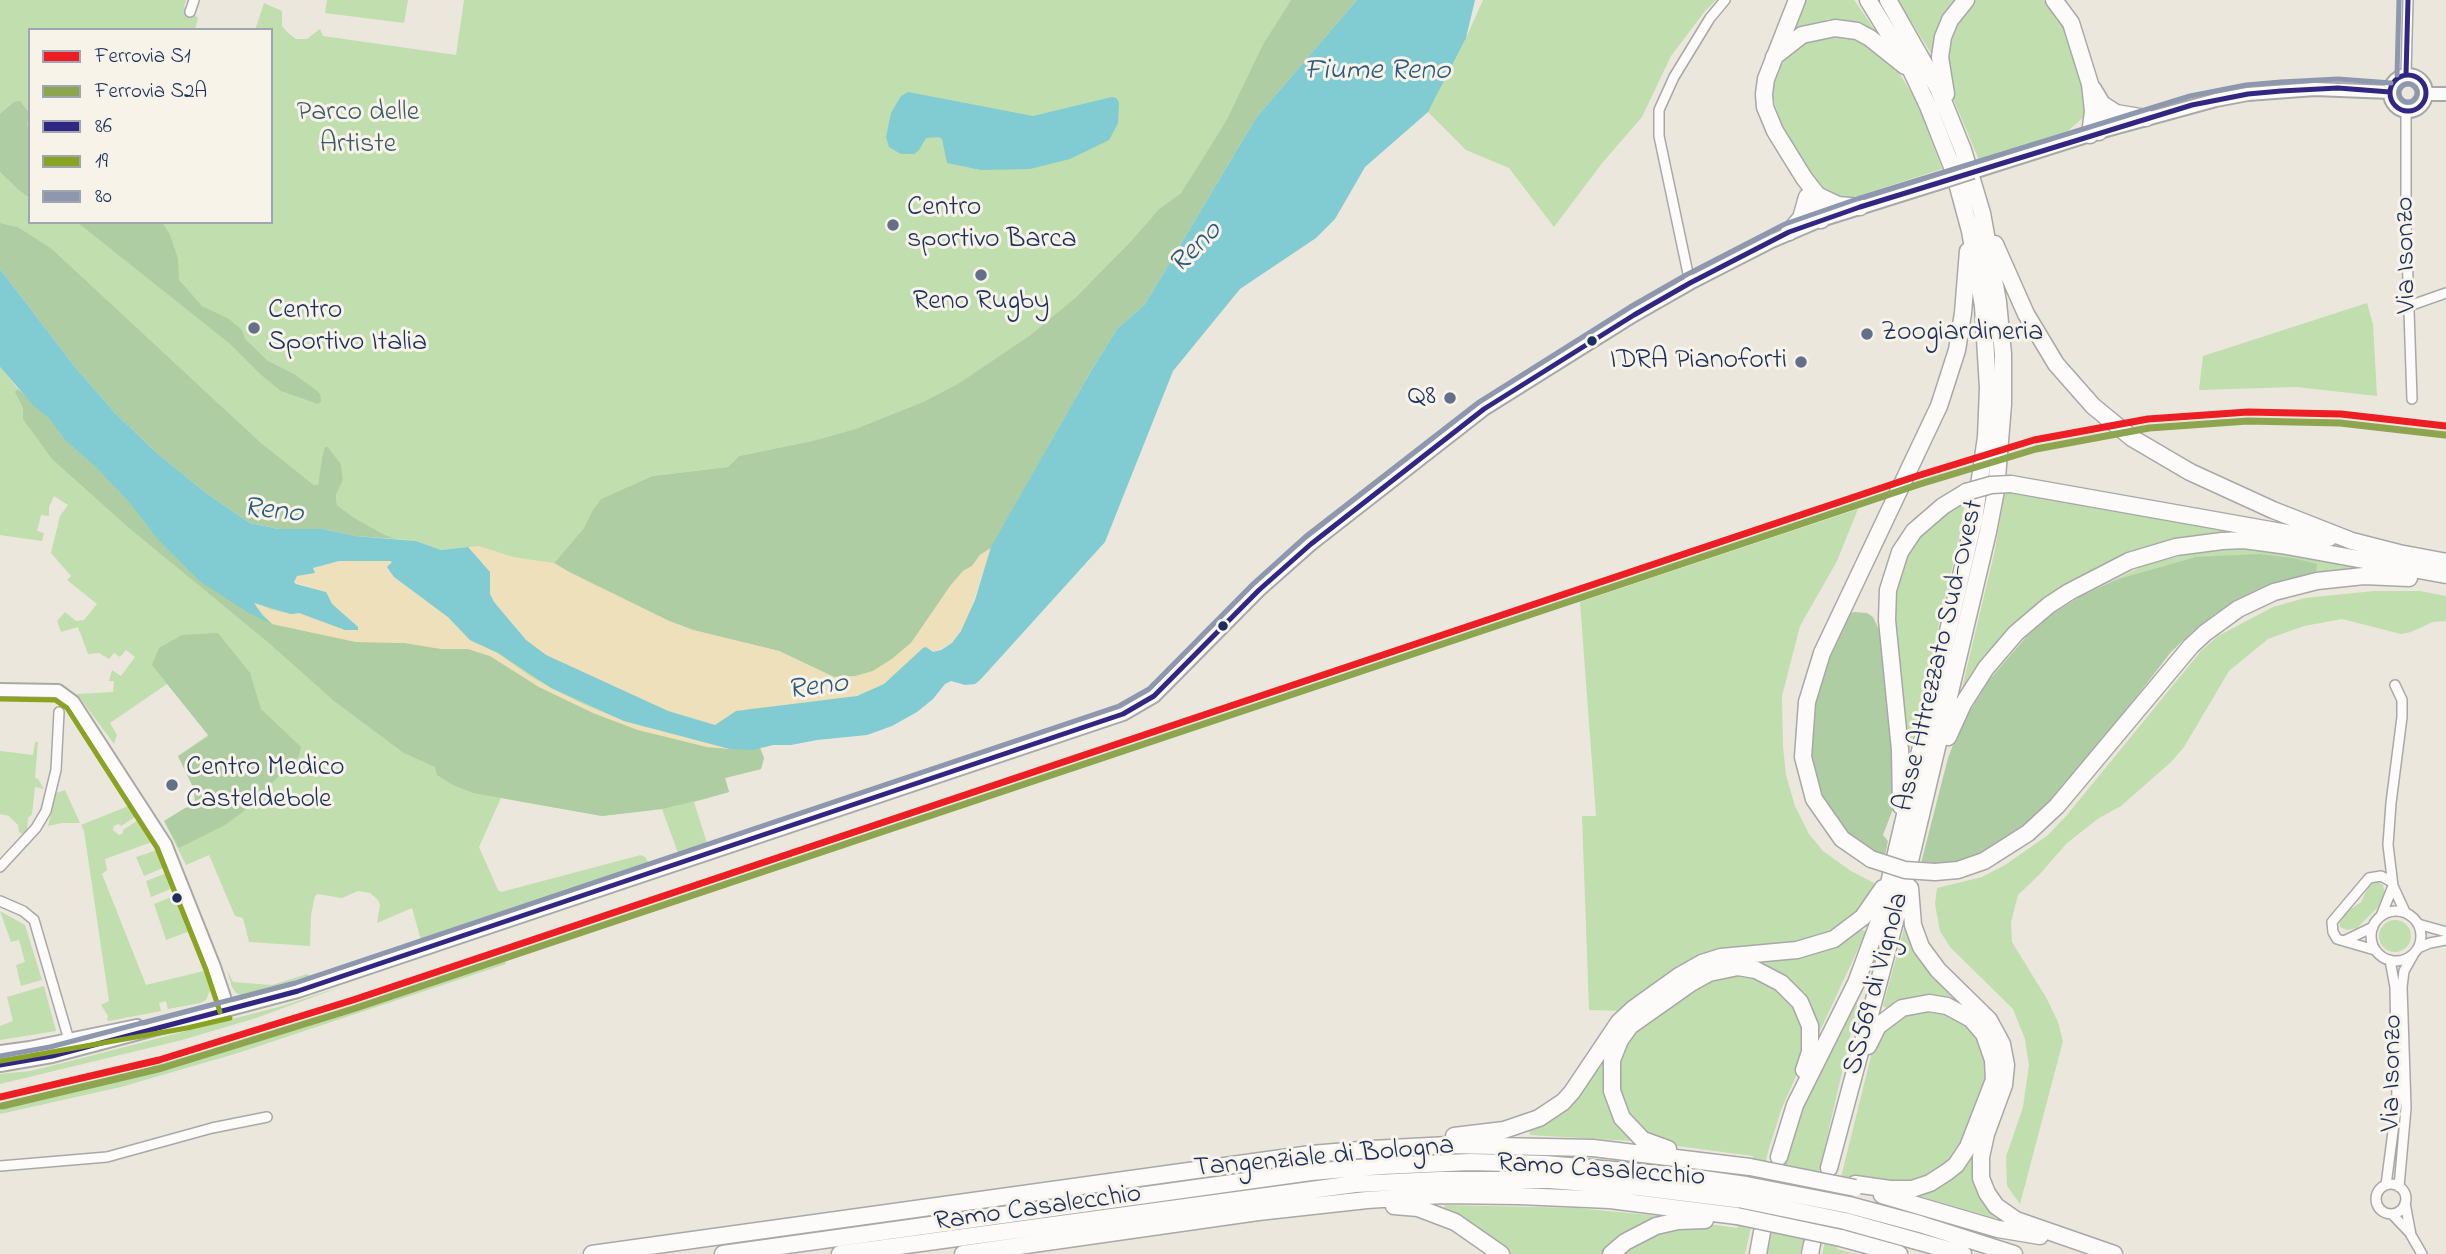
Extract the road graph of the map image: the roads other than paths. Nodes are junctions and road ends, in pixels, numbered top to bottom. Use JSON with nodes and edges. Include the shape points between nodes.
{"nodes":[{"id":1,"x":194,"y":0,"type":"edge"},
{"id":2,"x":1725,"y":0,"type":"edge"},
{"id":3,"x":1797,"y":0,"type":"edge"},
{"id":4,"x":1868,"y":0,"type":"edge"},
{"id":5,"x":1888,"y":0,"type":"edge"},
{"id":6,"x":1966,"y":0,"type":"edge"},
{"id":7,"x":2054,"y":0,"type":"edge"},
{"id":8,"x":2408,"y":0,"type":"edge"},
{"id":9,"x":190,"y":12,"type":"dead end"},
{"id":10,"x":1774,"y":57,"type":"junction"},
{"id":11,"x":1911,"y":70,"type":"junction"},
{"id":12,"x":2406,"y":75,"type":"junction"},
{"id":13,"x":2090,"y":84,"type":"junction"},
{"id":14,"x":2390,"y":92,"type":"junction"},
{"id":15,"x":2426,"y":94,"type":"junction"},
{"id":16,"x":2446,"y":94,"type":"edge"},
{"id":17,"x":2102,"y":104,"type":"junction"},
{"id":18,"x":2406,"y":111,"type":"junction"},
{"id":19,"x":1949,"y":113,"type":"junction"},
{"id":20,"x":2146,"y":118,"type":"junction"},
{"id":21,"x":2095,"y":133,"type":"junction"},
{"id":22,"x":1813,"y":198,"type":"junction"},
{"id":23,"x":1860,"y":207,"type":"junction"},
{"id":24,"x":1982,"y":213,"type":"junction"},
{"id":25,"x":1822,"y":220,"type":"junction"},
{"id":26,"x":1970,"y":231,"type":"junction"},
{"id":27,"x":1789,"y":232,"type":"junction"},
{"id":28,"x":1690,"y":283,"type":"junction"},
{"id":29,"x":2446,"y":293,"type":"edge"},
{"id":30,"x":2409,"y":306,"type":"junction"},
{"id":31,"x":2412,"y":399,"type":"dead end"},
{"id":32,"x":2352,"y":541,"type":"junction"},
{"id":33,"x":2446,"y":562,"type":"edge"},
{"id":34,"x":2446,"y":575,"type":"edge"},
{"id":35,"x":2446,"y":582,"type":"edge"},
{"id":36,"x":2395,"y":685,"type":"dead end"},
{"id":37,"x":0,"y":690,"type":"edge"},
{"id":38,"x":59,"y":712,"type":"dead end"},
{"id":39,"x":1926,"y":799,"type":"junction"},
{"id":40,"x":1901,"y":833,"type":"junction"},
{"id":41,"x":1912,"y":857,"type":"junction"},
{"id":42,"x":0,"y":867,"type":"edge"},
{"id":43,"x":1893,"y":870,"type":"junction"},
{"id":44,"x":2393,"y":884,"type":"junction"},
{"id":45,"x":0,"y":901,"type":"edge"},
{"id":46,"x":2405,"y":912,"type":"junction"},
{"id":47,"x":2381,"y":916,"type":"junction"},
{"id":48,"x":2418,"y":924,"type":"junction"},
{"id":49,"x":2373,"y":927,"type":"junction"},
{"id":50,"x":2446,"y":932,"type":"edge"},
{"id":51,"x":2446,"y":940,"type":"edge"},
{"id":52,"x":2342,"y":941,"type":"junction"},
{"id":53,"x":2375,"y":950,"type":"junction"},
{"id":54,"x":2416,"y":952,"type":"junction"},
{"id":55,"x":2390,"y":960,"type":"junction"},
{"id":56,"x":228,"y":1009,"type":"junction"},
{"id":57,"x":186,"y":1019,"type":"junction"},
{"id":58,"x":69,"y":1040,"type":"junction"},
{"id":59,"x":0,"y":1052,"type":"edge"},
{"id":60,"x":0,"y":1065,"type":"edge"},
{"id":61,"x":1848,"y":1093,"type":"junction"},
{"id":62,"x":267,"y":1117,"type":"dead end"},
{"id":63,"x":1788,"y":1126,"type":"junction"},
{"id":64,"x":1372,"y":1149,"type":"junction"},
{"id":65,"x":1779,"y":1157,"type":"dead end"},
{"id":66,"x":1716,"y":1162,"type":"junction"},
{"id":67,"x":0,"y":1166,"type":"edge"},
{"id":68,"x":1826,"y":1174,"type":"junction"},
{"id":69,"x":2386,"y":1185,"type":"junction"},
{"id":70,"x":1855,"y":1186,"type":"junction"},
{"id":71,"x":2399,"y":1186,"type":"junction"},
{"id":72,"x":1744,"y":1192,"type":"junction"},
{"id":73,"x":2405,"y":1203,"type":"junction"},
{"id":74,"x":1258,"y":1212,"type":"junction"},
{"id":75,"x":1847,"y":1213,"type":"junction"},
{"id":76,"x":2392,"y":1214,"type":"junction"},
{"id":77,"x":1736,"y":1219,"type":"junction"},
{"id":78,"x":1762,"y":1232,"type":"dead end"},
{"id":79,"x":2411,"y":1235,"type":"junction"},
{"id":80,"x":1937,"y":1246,"type":"junction"},
{"id":81,"x":2094,"y":1247,"type":"junction"},
{"id":82,"x":592,"y":1254,"type":"edge"},
{"id":83,"x":723,"y":1254,"type":"edge"},
{"id":84,"x":840,"y":1254,"type":"edge"},
{"id":85,"x":962,"y":1254,"type":"edge"},
{"id":86,"x":1501,"y":1254,"type":"edge"},
{"id":87,"x":1611,"y":1254,"type":"edge"},
{"id":88,"x":1758,"y":1254,"type":"edge"},
{"id":89,"x":1899,"y":1254,"type":"edge"},
{"id":90,"x":1953,"y":1254,"type":"edge"},
{"id":91,"x":1963,"y":1254,"type":"edge"},
{"id":92,"x":2014,"y":1254,"type":"edge"},
{"id":93,"x":2114,"y":1254,"type":"edge"},
{"id":94,"x":2422,"y":1254,"type":"edge"}],
"edges":[{"from":1,"to":9,"type":"street"},
{"from":2,"to":28,"type":"street","via":[[1674,77],[1659,110],[1659,135]]},
{"from":3,"to":10,"type":"highway"},
{"from":4,"to":11,"type":"highway","name":"Asse Attrezzato Sud-Ovest"},
{"from":5,"to":19,"type":"highway","name":"Asse Attrezzato Sud-Ovest"},
{"from":6,"to":19,"type":"highway","via":[[1950,20],[1941,47]]},
{"from":7,"to":13,"type":"highway","via":[[2071,23]]},
{"from":8,"to":12,"type":"street"},
{"from":10,"to":11,"type":"highway","via":[[1802,36],[1835,27],[1870,38]]},
{"from":10,"to":22,"type":"highway","via":[[1766,79],[1765,107]]},
{"from":11,"to":26,"type":"highway","name":"Asse Attrezzato Sud-Ovest","via":[[1954,172]]},
{"from":12,"to":14,"type":"main road"},
{"from":12,"to":15,"type":"main road","via":[[2418,78]]},
{"from":13,"to":17,"type":"highway"},
{"from":13,"to":21,"type":"highway"},
{"from":14,"to":18,"type":"main road","via":[[2393,102]]},
{"from":14,"to":20,"type":"main road","via":[[2338,88],[2259,93]]},
{"from":15,"to":16,"type":"main road"},
{"from":15,"to":18,"type":"main road","via":[[2420,107]]},
{"from":17,"to":20,"type":"highway","via":[[2116,113]]},
{"from":17,"to":21,"type":"highway","via":[[2105,120]]},
{"from":18,"to":30,"type":"street","name":"Via Isonzo"},
{"from":19,"to":24,"type":"highway","name":"Asse Attrezzato Sud-Ovest"},
{"from":20,"to":21,"type":"main road"},
{"from":21,"to":23,"type":"main road","bridge":true},
{"from":22,"to":23,"type":"highway"},
{"from":22,"to":25,"type":"highway","via":[[1823,206]]},
{"from":22,"to":27,"type":"highway"},
{"from":23,"to":25,"type":"main road"},
{"from":24,"to":32,"type":"highway","via":[[2044,346],[2110,422],[2199,477]]},
{"from":24,"to":39,"type":"highway","name":"Asse Attrezzato Sud-Ovest","via":[[2003,354],[1998,468]]},
{"from":25,"to":27,"type":"main road"},
{"from":26,"to":35,"type":"highway","bridge":true,"via":[[1964,313],[1939,406],[1822,653],[1806,711],[1803,757],[1814,799],[1842,839],[1871,859],[1905,870],[1958,870],[1984,861],[2028,833],[2057,806],[2191,646],[2238,609],[2274,592],[2317,580],[2379,576]]},
{"from":26,"to":40,"type":"highway","name":"Asse Attrezzato Sud-Ovest","via":[[1987,363],[1982,474]]},
{"from":27,"to":28,"type":"main road"},
{"from":28,"to":56,"type":"main road","via":[[1484,409],[1311,544],[1154,696],[1123,714],[298,991]]},
{"from":29,"to":30,"type":"street"},
{"from":30,"to":31,"type":"street","name":"Via Isonzo"},
{"from":32,"to":33,"type":"highway"},
{"from":32,"to":40,"type":"highway","bridge":true,"via":[[2011,484],[1966,492],[1942,506],[1914,531],[1900,552],[1888,590]]},
{"from":34,"to":39,"type":"highway","via":[[2244,540],[2176,547],[2118,566],[2049,605],[2002,649],[1963,704]]},
{"from":36,"to":44,"type":"street","via":[[2402,700],[2402,717],[2389,828]]},
{"from":37,"to":56,"type":"main road","via":[[50,689],[73,702],[165,844]]},
{"from":38,"to":42,"type":"street","via":[[56,769],[46,811]]},
{"from":39,"to":41,"type":"highway","name":"SS569 di Vignola"},
{"from":40,"to":43,"type":"highway","name":"SS569 di Vignola"},
{"from":41,"to":61,"type":"highway","name":"SS569 di Vignola"},
{"from":41,"to":81,"type":"highway","via":[[1911,911],[1921,947],[1989,1020],[2004,1055],[2004,1085],[1981,1157],[1987,1193],[2016,1220]]},
{"from":43,"to":63,"type":"highway","name":"SS569 di Vignola","via":[[1867,958]]},
{"from":43,"to":64,"type":"highway","via":[[1863,917],[1835,939],[1797,950],[1721,957],[1679,976],[1619,1022],[1572,1092],[1539,1118],[1504,1130],[1421,1138]]},
{"from":44,"to":46,"type":"street"},
{"from":44,"to":47,"type":"street"},
{"from":44,"to":52,"type":"street","via":[[2378,876],[2360,887],[2332,922],[2333,932]]},
{"from":45,"to":58,"type":"street","via":[[34,920]]},
{"from":46,"to":47,"type":"street"},
{"from":46,"to":48,"type":"street"},
{"from":47,"to":49,"type":"street"},
{"from":48,"to":50,"type":"street"},
{"from":48,"to":54,"type":"street","via":[[2421,936]]},
{"from":49,"to":52,"type":"street"},
{"from":49,"to":53,"type":"street"},
{"from":51,"to":54,"type":"street"},
{"from":52,"to":53,"type":"street"},
{"from":53,"to":55,"type":"street"},
{"from":54,"to":55,"type":"street","via":[[2401,961]]},
{"from":54,"to":71,"type":"street","name":"Via Isonzo","via":[[2404,971],[2402,987],[2406,1108]]},
{"from":55,"to":69,"type":"street","name":"Via Isonzo","via":[[2395,987],[2397,1101]]},
{"from":56,"to":57,"type":"main road"},
{"from":57,"to":58,"type":"main road"},
{"from":57,"to":60,"type":"main road","via":[[52,1056]]},
{"from":58,"to":59,"type":"main road"},
{"from":61,"to":68,"type":"highway","name":"SS569 di Vignola"},
{"from":61,"to":70,"type":"highway","via":[[1878,1026],[1910,1005],[1938,1003],[1955,1009],[1978,1026],[1992,1052],[1990,1092],[1956,1165],[1912,1189]]},
{"from":62,"to":67,"type":"street","via":[[107,1157]]},
{"from":63,"to":65,"type":"highway","name":"SS569 di Vignola"},
{"from":63,"to":66,"type":"highway","via":[[1810,1052],[1804,1010],[1789,988],[1765,973],[1738,967],[1709,973],[1630,1026],[1615,1049],[1611,1080],[1622,1118],[1643,1140]]},
{"from":64,"to":66,"type":"highway","name":"Tangenziale di Bologna","via":[[1528,1146],[1620,1150]]},
{"from":64,"to":82,"type":"highway","name":"Tangenziale di Bologna"},
{"from":66,"to":68,"type":"highway","name":"Tangenziale di Bologna","bridge":true},
{"from":68,"to":70,"type":"highway","name":"Tangenziale di Bologna","bridge":true},
{"from":69,"to":71,"type":"street"},
{"from":69,"to":76,"type":"street","via":[[2377,1193],[2376,1202]]},
{"from":70,"to":81,"type":"highway","name":"Tangenziale di Bologna","via":[[1998,1229]]},
{"from":71,"to":73,"type":"street"},
{"from":72,"to":75,"type":"highway","name":"Ramo Casalecchio","bridge":true},
{"from":72,"to":83,"type":"highway","name":"Ramo Casalecchio","via":[[1682,1176],[1545,1164],[1381,1166]]},
{"from":72,"to":84,"type":"highway","name":"Ramo Casalecchio","via":[[1549,1180],[1355,1184]]},
{"from":73,"to":76,"type":"street"},
{"from":73,"to":79,"type":"street"},
{"from":74,"to":77,"type":"highway","name":"Tangenziale di Bologna","via":[[1367,1200],[1479,1195],[1610,1200]]},
{"from":74,"to":85,"type":"highway","name":"Tangenziale di Bologna"},
{"from":74,"to":86,"type":"highway","via":[[1418,1208],[1455,1222]]},
{"from":75,"to":80,"type":"highway","name":"Ramo Casalecchio"},
{"from":75,"to":92,"type":"highway","name":"Ramo Casalecchio","via":[[1920,1224]]},
{"from":76,"to":79,"type":"street"},
{"from":77,"to":87,"type":"highway","via":[[1668,1223],[1636,1236]]},
{"from":77,"to":89,"type":"highway","bridge":true,"via":[[1780,1224]]},
{"from":78,"to":88,"type":"highway"},
{"from":79,"to":94,"type":"street"},
{"from":80,"to":90,"type":"highway"},
{"from":80,"to":91,"type":"highway","name":"Ramo Casalecchio"},
{"from":81,"to":93,"type":"highway"}]}
